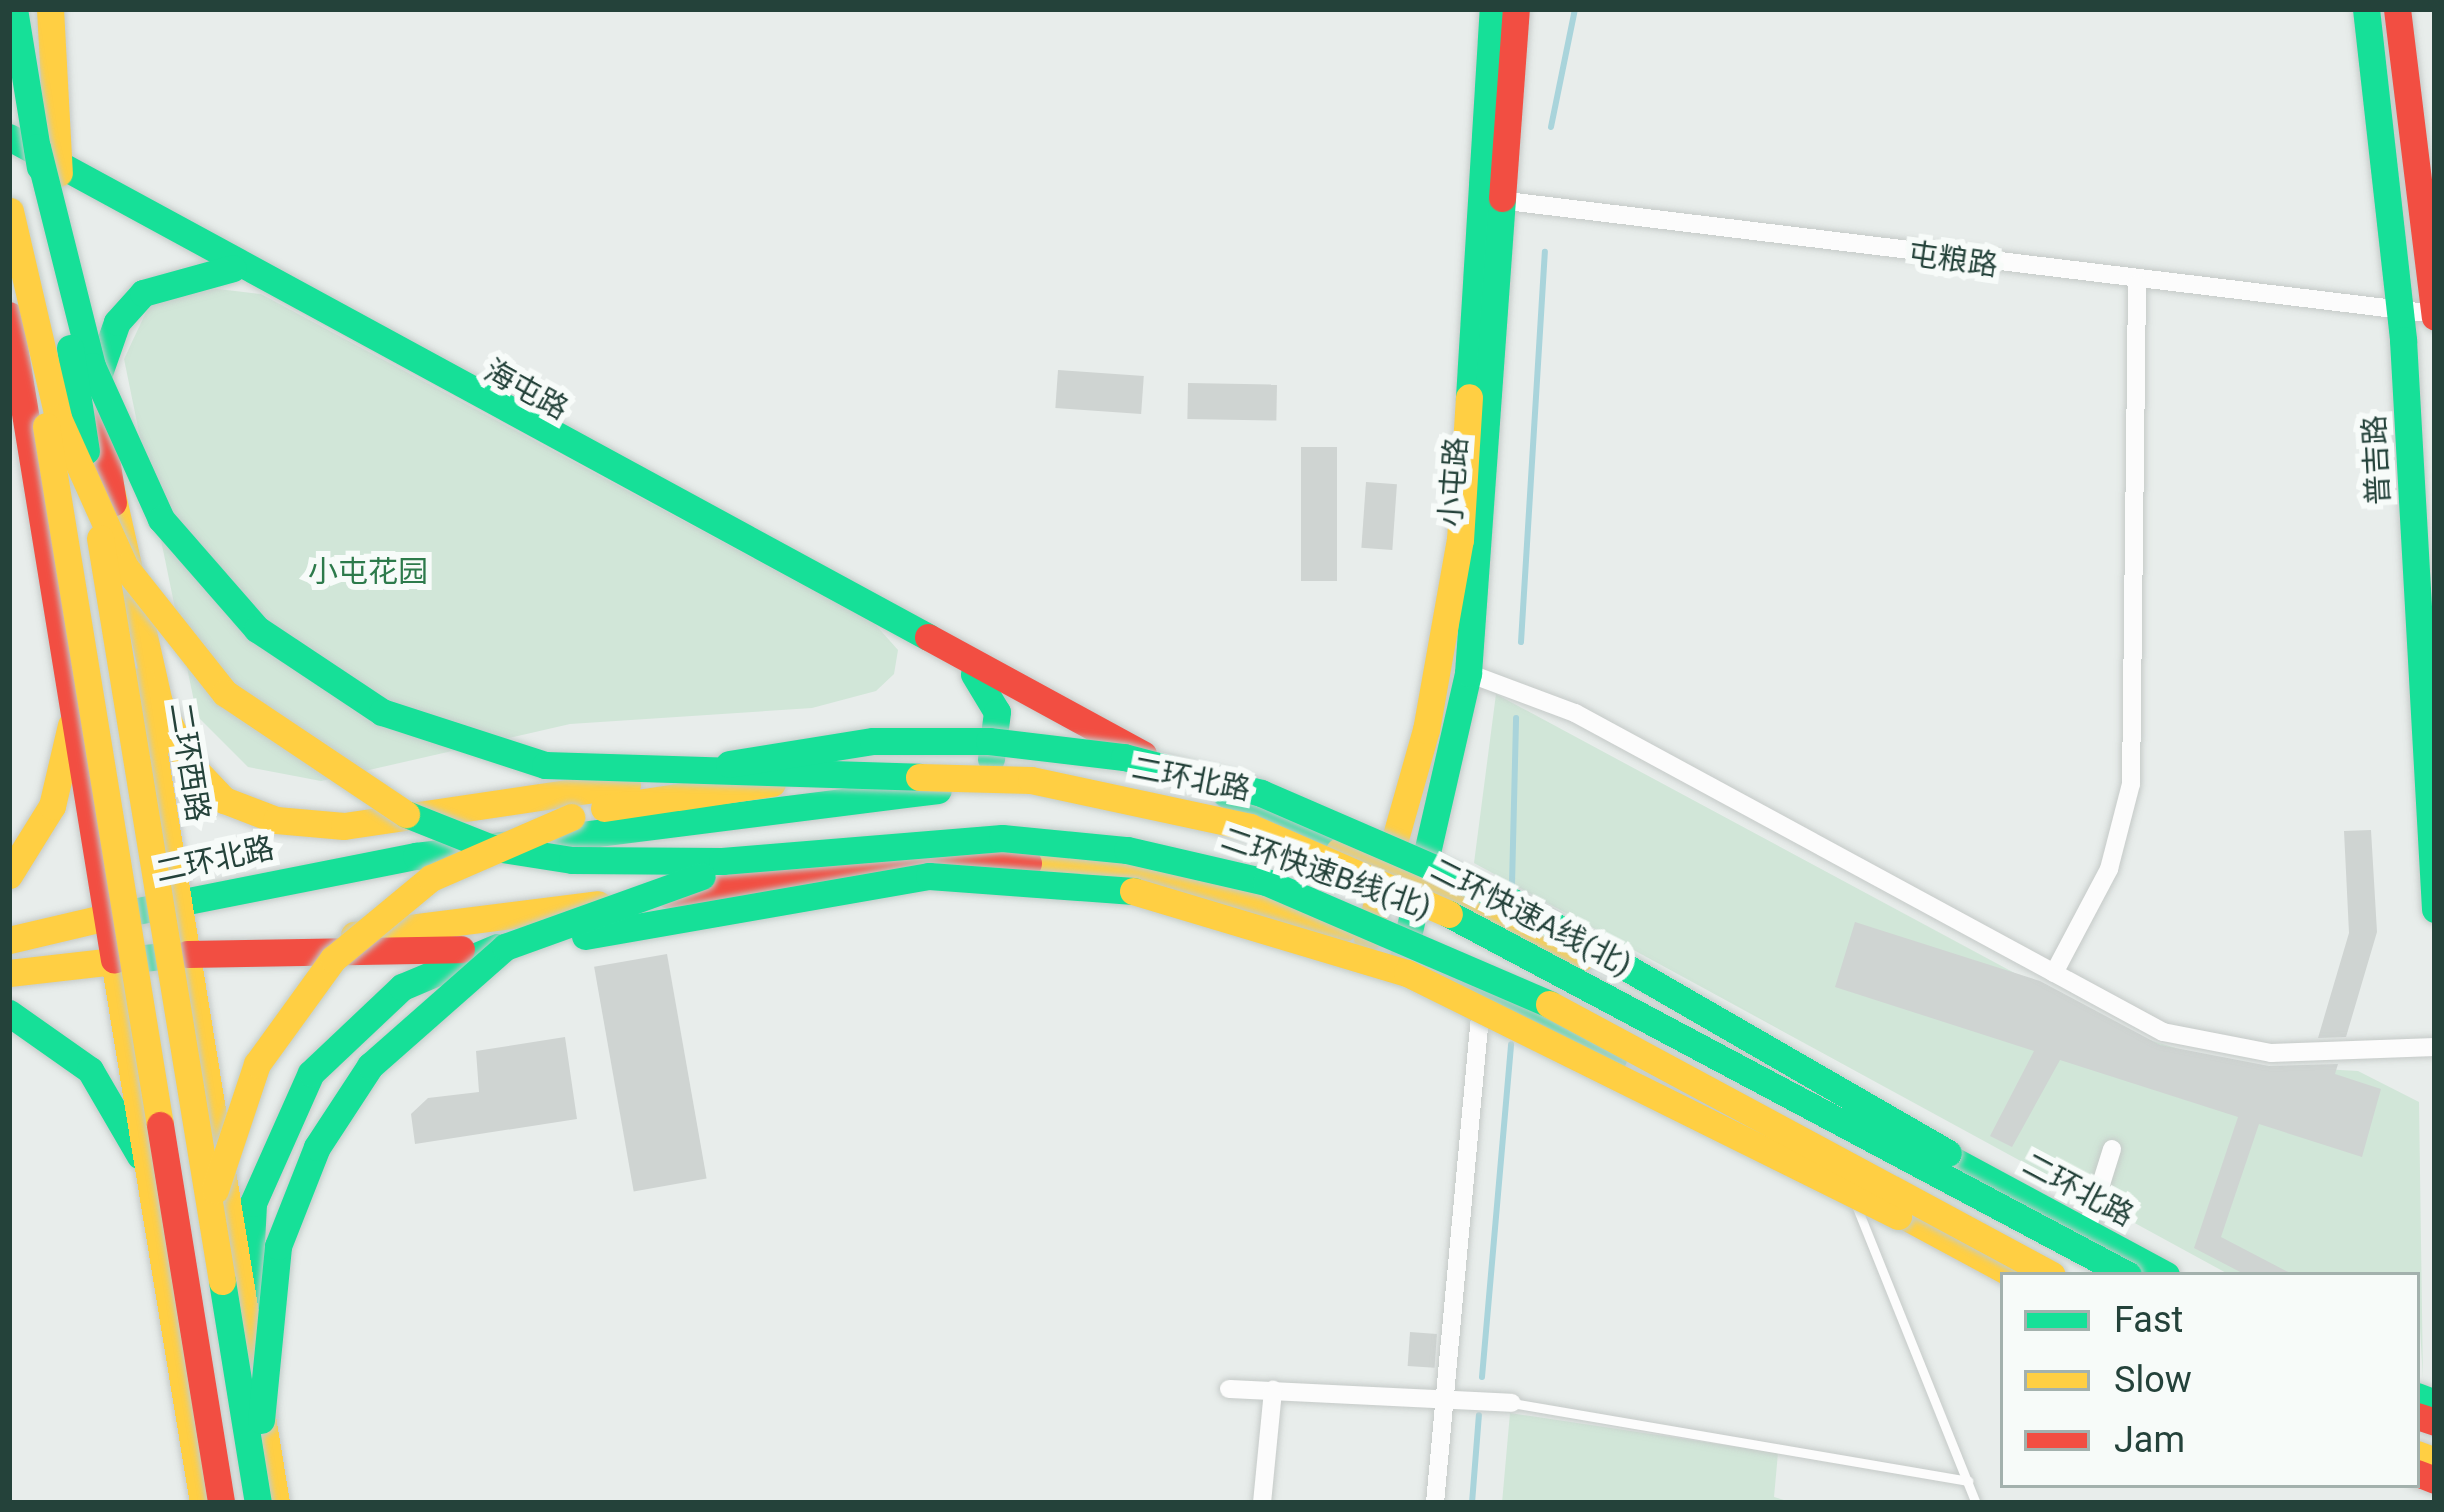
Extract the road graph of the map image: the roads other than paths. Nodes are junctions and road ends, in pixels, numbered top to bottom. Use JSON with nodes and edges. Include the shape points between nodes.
{"nodes":[{"id":1,"x":14,"y":9,"type":"edge"},
{"id":2,"x":50,"y":9,"type":"edge"},
{"id":3,"x":1493,"y":9,"type":"edge"},
{"id":4,"x":1516,"y":9,"type":"edge"},
{"id":5,"x":2366,"y":9,"type":"edge"},
{"id":6,"x":2397,"y":9,"type":"edge"},
{"id":7,"x":9,"y":137,"type":"edge"},
{"id":8,"x":37,"y":147,"type":"junction"},
{"id":9,"x":9,"y":159,"type":"edge"},
{"id":10,"x":59,"y":173,"type":"junction"},
{"id":11,"x":2426,"y":173,"type":"edge"},
{"id":12,"x":1507,"y":201,"type":"junction"},
{"id":13,"x":10,"y":207,"type":"edge"},
{"id":14,"x":233,"y":268,"type":"junction"},
{"id":15,"x":2137,"y":284,"type":"junction"},
{"id":16,"x":2401,"y":312,"type":"junction"},
{"id":17,"x":9,"y":315,"type":"edge"},
{"id":18,"x":2435,"y":315,"type":"edge"},
{"id":19,"x":95,"y":395,"type":"junction"},
{"id":20,"x":110,"y":481,"type":"junction"},
{"id":21,"x":125,"y":567,"type":"junction"},
{"id":22,"x":962,"y":664,"type":"junction"},
{"id":23,"x":1468,"y":673,"type":"junction"},
{"id":24,"x":72,"y":703,"type":"junction"},
{"id":25,"x":852,"y":778,"type":"junction"},
{"id":26,"x":956,"y":789,"type":"junction"},
{"id":27,"x":857,"y":848,"type":"junction"},
{"id":28,"x":1384,"y":867,"type":"junction"},
{"id":29,"x":9,"y":875,"type":"edge"},
{"id":30,"x":1424,"y":883,"type":"junction"},
{"id":31,"x":178,"y":901,"type":"junction"},
{"id":32,"x":2435,"y":909,"type":"edge"},
{"id":33,"x":107,"y":917,"type":"junction"},
{"id":34,"x":1367,"y":938,"type":"junction"},
{"id":35,"x":9,"y":940,"type":"edge"},
{"id":36,"x":497,"y":947,"type":"junction"},
{"id":37,"x":1404,"y":952,"type":"junction"},
{"id":38,"x":187,"y":954,"type":"junction"},
{"id":39,"x":114,"y":961,"type":"junction"},
{"id":40,"x":9,"y":973,"type":"edge"},
{"id":41,"x":2054,"y":973,"type":"junction"},
{"id":42,"x":1483,"y":989,"type":"junction"},
{"id":43,"x":9,"y":1013,"type":"edge"},
{"id":44,"x":2435,"y":1047,"type":"edge"},
{"id":45,"x":2112,"y":1149,"type":"dead end"},
{"id":46,"x":1853,"y":1188,"type":"junction"},
{"id":47,"x":152,"y":1195,"type":"junction"},
{"id":48,"x":2086,"y":1232,"type":"junction"},
{"id":49,"x":2012,"y":1272,"type":"edge"},
{"id":50,"x":2012,"y":1272,"type":"edge"},
{"id":51,"x":2046,"y":1272,"type":"edge"},
{"id":52,"x":2122,"y":1272,"type":"edge"},
{"id":53,"x":2144,"y":1272,"type":"edge"},
{"id":54,"x":2160,"y":1272,"type":"edge"},
{"id":55,"x":248,"y":1326,"type":"junction"},
{"id":56,"x":1229,"y":1388,"type":"dead end"},
{"id":57,"x":1273,"y":1390,"type":"junction"},
{"id":58,"x":1444,"y":1397,"type":"junction"},
{"id":59,"x":1512,"y":1403,"type":"joint"},
{"id":60,"x":1968,"y":1481,"type":"junction"},
{"id":61,"x":203,"y":1503,"type":"edge"},
{"id":62,"x":223,"y":1503,"type":"edge"},
{"id":63,"x":262,"y":1503,"type":"edge"},
{"id":64,"x":276,"y":1503,"type":"edge"},
{"id":65,"x":1262,"y":1503,"type":"edge"},
{"id":66,"x":1436,"y":1503,"type":"edge"},
{"id":67,"x":1976,"y":1503,"type":"edge"}],
"edges":[{"from":1,"to":8,"type":"main road","bridge":true},
{"from":2,"to":10,"type":"main road","name":"二环西路"},
{"from":3,"to":28,"type":"main road","name":"小屯路","via":[[1460,540]]},
{"from":4,"to":12,"type":"main road","name":"小屯路"},
{"from":5,"to":16,"type":"main road","name":"普吉路"},
{"from":6,"to":11,"type":"main road"},
{"from":7,"to":10,"type":"main road","name":"海屯路"},
{"from":8,"to":25,"type":"main road","bridge":true,"via":[[82,334],[130,461],[196,568],[278,646],[382,712],[505,758]]},
{"from":8,"to":63,"type":"main road","bridge":true},
{"from":9,"to":10,"type":"main road","name":"海屯路"},
{"from":10,"to":14,"type":"main road","name":"海屯路"},
{"from":10,"to":19,"type":"main road","name":"二环西路"},
{"from":11,"to":18,"type":"main road"},
{"from":12,"to":15,"type":"street","name":"屯粮路"},
{"from":12,"to":23,"type":"main road","name":"小屯路"},
{"from":13,"to":21,"type":"main road","bridge":true,"via":[[58,418]]},
{"from":13,"to":62,"type":"main road","bridge":true},
{"from":14,"to":19,"type":"main road","via":[[178,275],[134,302],[105,348]]},
{"from":14,"to":22,"type":"main road","name":"海屯路"},
{"from":15,"to":16,"type":"street","name":"屯粮路"},
{"from":15,"to":41,"type":"street","via":[[2131,784],[2109,869]]},
{"from":16,"to":18,"type":"street","name":"屯粮路"},
{"from":16,"to":32,"type":"main road","name":"普吉路"},
{"from":17,"to":24,"type":"main road"},
{"from":19,"to":20,"type":"main road","name":"二环西路"},
{"from":20,"to":21,"type":"main road"},
{"from":20,"to":31,"type":"main road","name":"二环西路"},
{"from":21,"to":27,"type":"main road","bridge":true,"via":[[242,708],[334,776],[432,827],[508,851],[607,862]]},
{"from":21,"to":53,"type":"main road","bridge":true,"via":[[177,743],[211,790],[242,808],[344,826],[822,748],[944,740],[1124,757],[1261,793],[1568,932]]},
{"from":22,"to":26,"type":"main road","via":[[988,691],[998,733],[985,770]]},
{"from":22,"to":28,"type":"main road","name":"海屯路"},
{"from":23,"to":30,"type":"main road","name":"小屯路"},
{"from":23,"to":41,"type":"street","via":[[1575,713]]},
{"from":24,"to":29,"type":"main road","via":[[56,794]]},
{"from":24,"to":33,"type":"main road"},
{"from":25,"to":52,"type":"main road","name":"二环快速A线(北)","bridge":true,"via":[[1096,789],[1312,849],[1496,934]]},
{"from":25,"to":62,"type":"main road","bridge":true,"via":[[676,795],[535,828],[405,896],[311,983],[243,1094],[214,1190],[209,1313]]},
{"from":26,"to":28,"type":"main road","name":"二环北路","via":[[1146,802]]},
{"from":26,"to":31,"type":"main road","name":"二环北路","via":[[416,856]]},
{"from":27,"to":51,"type":"main road","name":"二环快速B线(北)","bridge":true,"via":[[1084,844],[1316,898],[1496,975]]},
{"from":27,"to":63,"type":"main road","bridge":true,"via":[[671,883],[561,920],[469,971],[390,1042],[317,1147],[278,1246],[262,1350]]},
{"from":28,"to":30,"type":"main road","name":"二环北路"},
{"from":28,"to":34,"type":"main road","name":"小屯路"},
{"from":30,"to":37,"type":"main road","name":"小屯路"},
{"from":30,"to":48,"type":"main road","name":"二环北路"},
{"from":31,"to":33,"type":"main road","name":"二环北路"},
{"from":31,"to":38,"type":"main road","name":"二环西路"},
{"from":33,"to":35,"type":"main road","name":"二环北路"},
{"from":33,"to":39,"type":"main road"},
{"from":34,"to":37,"type":"main road"},
{"from":34,"to":38,"type":"main road","via":[[1135,873],[958,861]]},
{"from":36,"to":38,"type":"main road"},
{"from":36,"to":49,"type":"main road","bridge":true,"via":[[929,876],[1080,880],[1209,904],[1407,973]]},
{"from":36,"to":55,"type":"main road","via":[[389,995],[302,1088],[253,1203]]},
{"from":37,"to":42,"type":"main road"},
{"from":38,"to":39,"type":"main road"},
{"from":38,"to":55,"type":"main road","name":"二环西路"},
{"from":39,"to":40,"type":"main road"},
{"from":39,"to":47,"type":"main road"},
{"from":41,"to":44,"type":"street","via":[[2163,1032],[2217,1047]]},
{"from":42,"to":46,"type":"main road"},
{"from":42,"to":58,"type":"street"},
{"from":43,"to":47,"type":"main road","via":[[55,1038],[106,1090]]},
{"from":45,"to":48,"type":"street"},
{"from":46,"to":50,"type":"main road"},
{"from":46,"to":60,"type":"lane"},
{"from":47,"to":61,"type":"main road"},
{"from":48,"to":54,"type":"main road","name":"二环北路"},
{"from":55,"to":64,"type":"main road","name":"二环西路"},
{"from":56,"to":57,"type":"street"},
{"from":57,"to":58,"type":"street"},
{"from":57,"to":65,"type":"street"},
{"from":58,"to":59,"type":"street"},
{"from":58,"to":66,"type":"street"},
{"from":59,"to":60,"type":"lane"},
{"from":60,"to":67,"type":"lane"}]}
